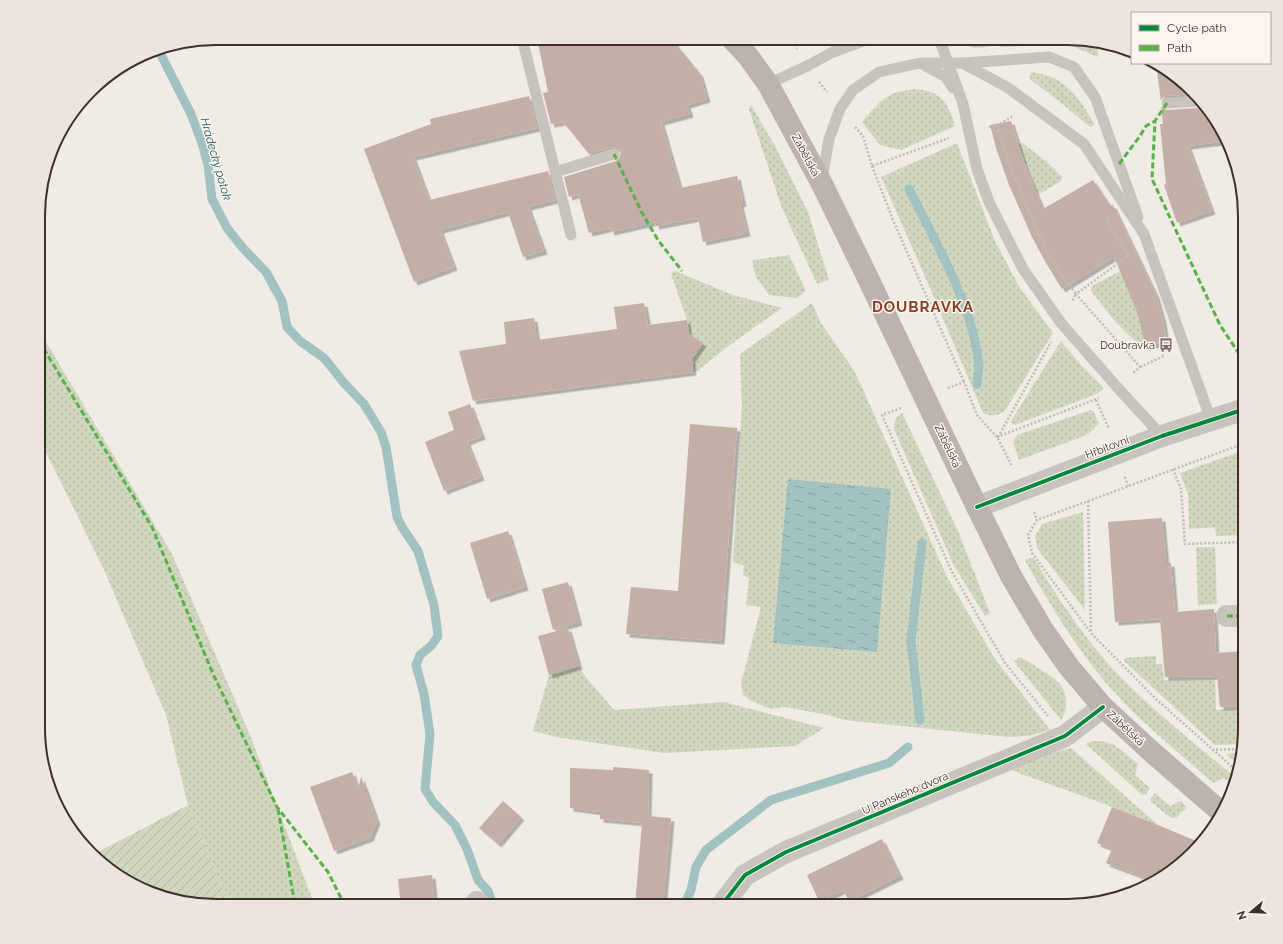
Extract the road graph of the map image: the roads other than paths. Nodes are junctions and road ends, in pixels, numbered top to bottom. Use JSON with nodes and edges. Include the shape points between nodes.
{"nodes":[{"id":1,"x":524,"y":45,"type":"edge"},
{"id":2,"x":738,"y":45,"type":"edge"},
{"id":3,"x":852,"y":45,"type":"edge"},
{"id":4,"x":942,"y":45,"type":"edge"},
{"id":5,"x":920,"y":63,"type":"junction"},
{"id":6,"x":948,"y":63,"type":"junction"},
{"id":7,"x":962,"y":63,"type":"junction"},
{"id":8,"x":768,"y":84,"type":"junction"},
{"id":9,"x":1194,"y":101,"type":"edge"},
{"id":10,"x":1167,"y":103,"type":"dead end"},
{"id":11,"x":963,"y":104,"type":"junction"},
{"id":12,"x":614,"y":154,"type":"dead end"},
{"id":13,"x":555,"y":172,"type":"junction"},
{"id":14,"x":822,"y":184,"type":"junction"},
{"id":15,"x":1144,"y":234,"type":"junction"},
{"id":16,"x":571,"y":235,"type":"dead end"},
{"id":17,"x":1238,"y":411,"type":"edge"},
{"id":18,"x":1211,"y":420,"type":"junction"},
{"id":19,"x":1162,"y":436,"type":"junction"},
{"id":20,"x":977,"y":506,"type":"junction"},
{"id":21,"x":1103,"y":707,"type":"junction"},
{"id":22,"x":1218,"y":809,"type":"edge"},
{"id":23,"x":726,"y":899,"type":"edge"}],
"edges":[{"from":1,"to":13,"type":"lane"},
{"from":2,"to":8,"type":"main road","name":"Zábělská"},
{"from":3,"to":8,"type":"lane"},
{"from":4,"to":6,"type":"lane"},
{"from":5,"to":6,"type":"lane"},
{"from":5,"to":11,"type":"lane","via":[[946,77]]},
{"from":5,"to":14,"type":"lane","via":[[879,72],[853,90],[840,109],[829,139]]},
{"from":6,"to":7,"type":"lane"},
{"from":6,"to":11,"type":"lane"},
{"from":7,"to":15,"type":"lane","via":[[1007,87],[1084,144]]},
{"from":7,"to":15,"type":"lane","via":[[1049,57],[1074,67],[1094,97]]},
{"from":8,"to":14,"type":"main road","name":"Zábělská"},
{"from":9,"to":10,"type":"lane"},
{"from":11,"to":19,"type":"lane","via":[[977,169],[989,202],[1023,269],[1061,323]]},
{"from":12,"to":13,"type":"lane"},
{"from":13,"to":16,"type":"lane"},
{"from":14,"to":20,"type":"main road","name":"Zábělská"},
{"from":15,"to":18,"type":"lane"},
{"from":17,"to":18,"type":"street","name":"Hřbitovní"},
{"from":18,"to":19,"type":"street","name":"Hřbitovní"},
{"from":19,"to":20,"type":"street","name":"Hřbitovní"},
{"from":20,"to":21,"type":"main road","name":"Zábělská","via":[[1011,576],[1043,630],[1069,667]]},
{"from":21,"to":22,"type":"main road","name":"Zábělská"},
{"from":21,"to":23,"type":"street","name":"U Panského dvora","via":[[1065,736],[786,852],[745,875]]}]}
